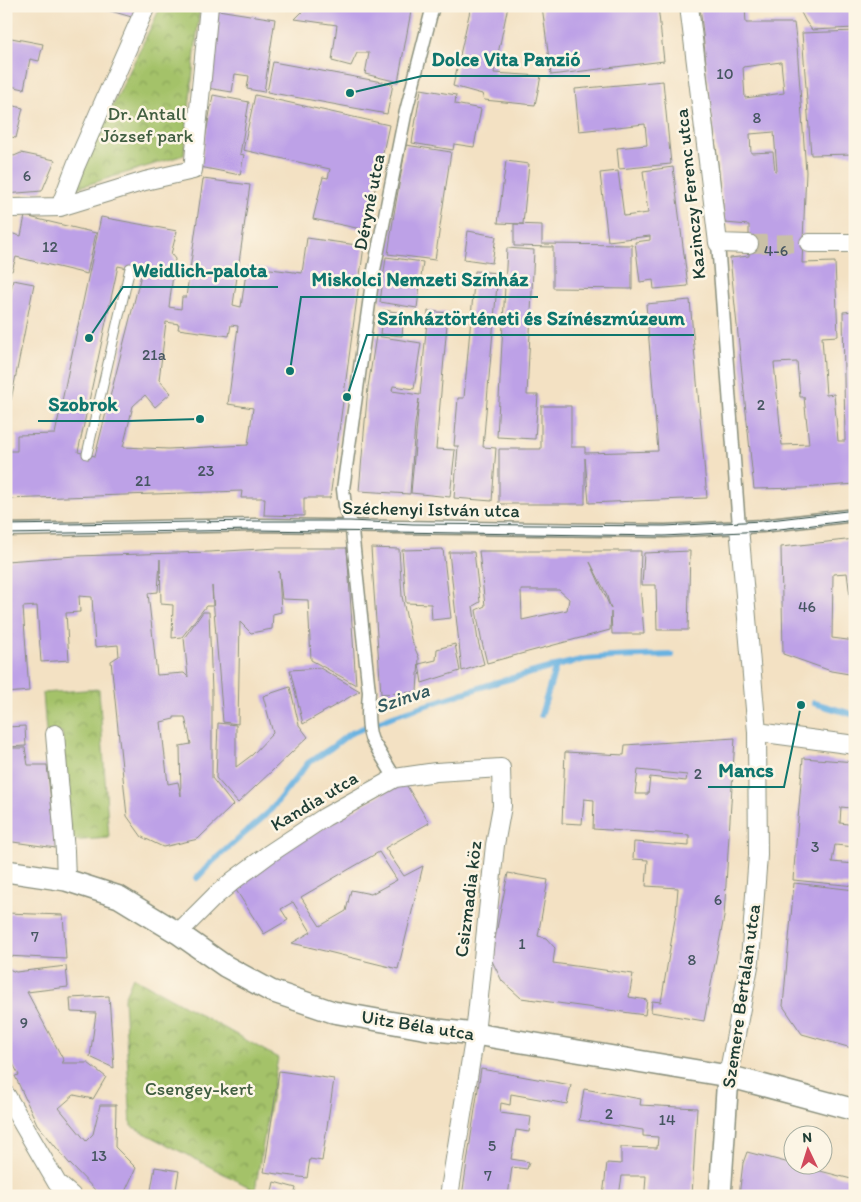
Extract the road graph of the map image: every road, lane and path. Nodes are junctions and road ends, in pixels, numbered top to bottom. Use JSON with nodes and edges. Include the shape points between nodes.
{"nodes":[{"id":1,"x":146,"y":6,"type":"edge"},
{"id":2,"x":209,"y":6,"type":"edge"},
{"id":3,"x":433,"y":6,"type":"edge"},
{"id":4,"x":690,"y":6,"type":"edge"},
{"id":5,"x":6,"y":206,"type":"edge"},
{"id":6,"x":60,"y":207,"type":"junction"},
{"id":7,"x":718,"y":243,"type":"junction"},
{"id":8,"x":810,"y":243,"type":"tunnel mouth"},
{"id":9,"x":855,"y":243,"type":"edge"},
{"id":10,"x":749,"y":244,"type":"tunnel mouth"},
{"id":11,"x":130,"y":268,"type":"dead end"},
{"id":12,"x":87,"y":454,"type":"dead end"},
{"id":13,"x":855,"y":515,"type":"edge"},
{"id":14,"x":351,"y":526,"type":"junction"},
{"id":15,"x":738,"y":527,"type":"junction"},
{"id":16,"x":6,"y":530,"type":"edge"},
{"id":17,"x":757,"y":732,"type":"junction"},
{"id":18,"x":55,"y":734,"type":"dead end"},
{"id":19,"x":855,"y":745,"type":"edge"},
{"id":20,"x":501,"y":768,"type":"joint"},
{"id":21,"x":395,"y":778,"type":"junction"},
{"id":22,"x":6,"y":871,"type":"edge"},
{"id":23,"x":66,"y":880,"type":"junction"},
{"id":24,"x":178,"y":933,"type":"junction"},
{"id":25,"x":474,"y":1034,"type":"junction"},
{"id":26,"x":728,"y":1076,"type":"junction"},
{"id":27,"x":6,"y":1095,"type":"edge"},
{"id":28,"x":855,"y":1110,"type":"edge"},
{"id":29,"x":72,"y":1196,"type":"edge"},
{"id":30,"x":449,"y":1196,"type":"edge"},
{"id":31,"x":720,"y":1196,"type":"edge"}],
"edges":[{"from":1,"to":6,"type":"street"},
{"from":2,"to":6,"type":"street","via":[[193,170]]},
{"from":3,"to":14,"type":"street","name":"Déryné utca","via":[[405,115],[373,274],[343,489]]},
{"from":4,"to":7,"type":"street","name":"Kazinczy Ferenc utca"},
{"from":5,"to":6,"type":"street"},
{"from":7,"to":10,"type":"street"},
{"from":7,"to":15,"type":"street","name":"Kazinczy Ferenc utca"},
{"from":8,"to":9,"type":"street"},
{"from":11,"to":12,"type":"lane"},
{"from":13,"to":15,"type":"street","name":"Széchenyi István utca"},
{"from":14,"to":15,"type":"street","name":"Széchenyi István utca","via":[[655,531]]},
{"from":14,"to":16,"type":"street","name":"Széchenyi István utca"},
{"from":14,"to":21,"type":"street","name":"Déryné utca","via":[[369,692],[370,741]]},
{"from":15,"to":17,"type":"street","name":"Szemere Bertalan utca"},
{"from":17,"to":19,"type":"street"},
{"from":17,"to":26,"type":"street","name":"Szemere Bertalan utca","via":[[758,855],[750,961]]},
{"from":18,"to":23,"type":"street"},
{"from":20,"to":21,"type":"street","name":"Kandia utca"},
{"from":20,"to":25,"type":"street","name":"Csizmadia köz","via":[[502,806]]},
{"from":21,"to":24,"type":"street","name":"Kandia utca","via":[[325,817],[270,854],[215,896]]},
{"from":22,"to":23,"type":"street","name":"Uitz Béla utca"},
{"from":23,"to":24,"type":"street","name":"Uitz Béla utca","via":[[119,897]]},
{"from":24,"to":25,"type":"street","name":"Uitz Béla utca","via":[[225,966],[271,991],[333,1012]]},
{"from":25,"to":26,"type":"street","name":"Uitz Béla utca"},
{"from":25,"to":30,"type":"street","name":"Csizmadia köz"},
{"from":26,"to":28,"type":"street","name":"Uitz Béla utca"},
{"from":26,"to":31,"type":"street","name":"Szemere Bertalan utca"},
{"from":27,"to":29,"type":"street","via":[[56,1183]]}]}
